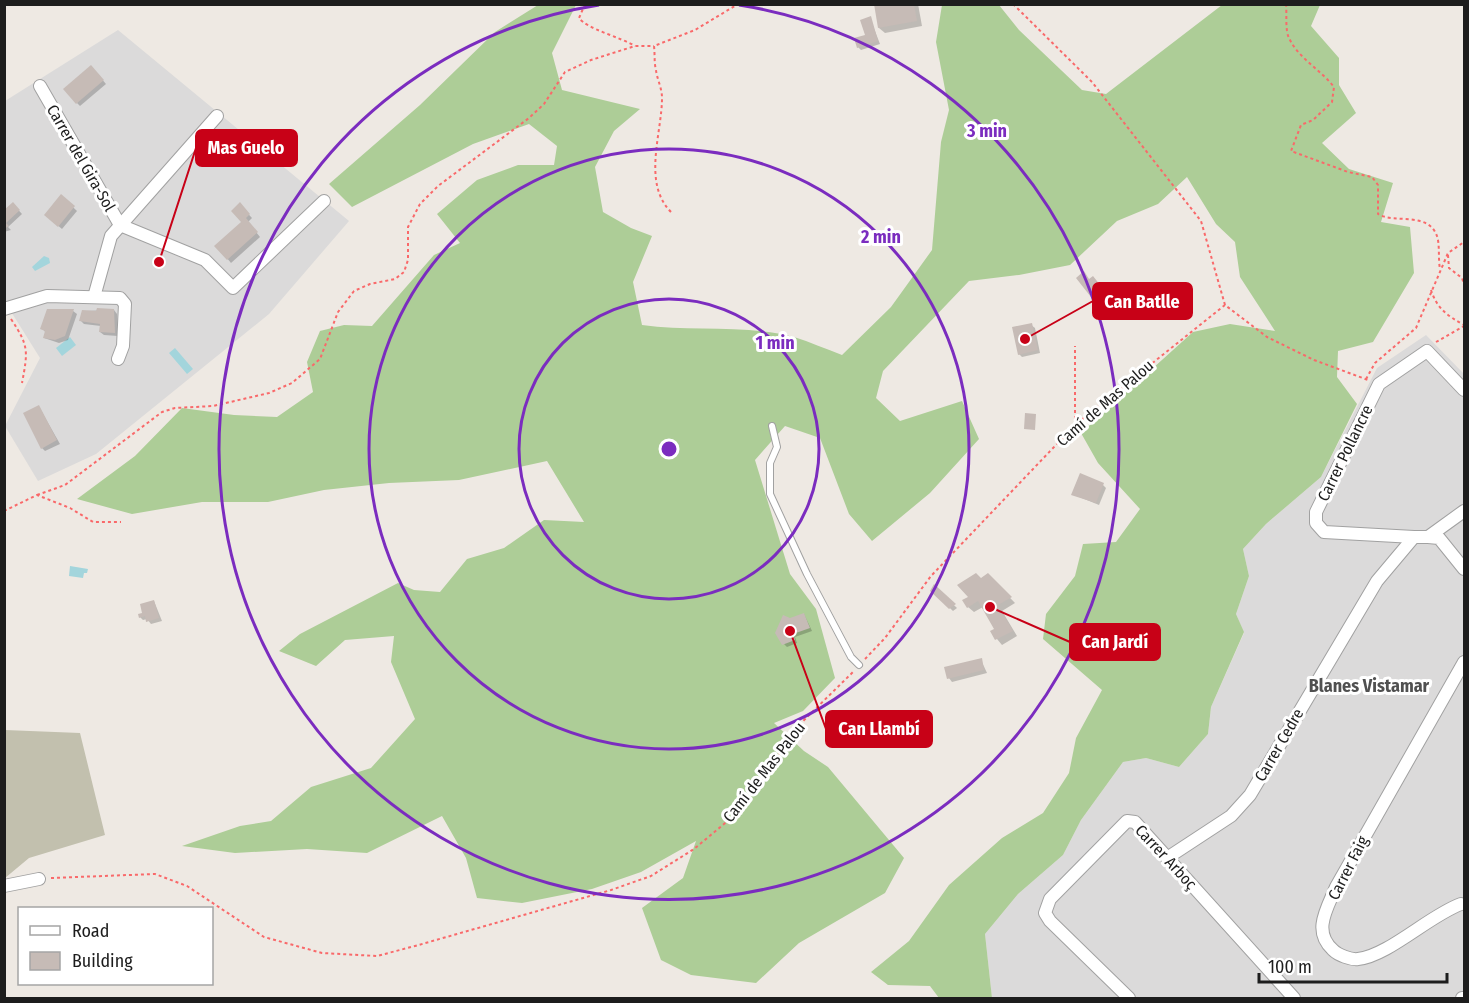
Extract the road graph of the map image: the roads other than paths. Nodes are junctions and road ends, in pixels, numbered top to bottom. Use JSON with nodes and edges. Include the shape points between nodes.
{"nodes":[{"id":1,"x":40,"y":86,"type":"dead end"},
{"id":2,"x":217,"y":116,"type":"dead end"},
{"id":3,"x":324,"y":201,"type":"dead end"},
{"id":4,"x":120,"y":225,"type":"junction"},
{"id":5,"x":94,"y":297,"type":"junction"},
{"id":6,"x":4,"y":309,"type":"edge"},
{"id":7,"x":118,"y":359,"type":"dead end"},
{"id":8,"x":1464,"y":390,"type":"edge"},
{"id":9,"x":772,"y":426,"type":"dead end"},
{"id":10,"x":1464,"y":511,"type":"edge"},
{"id":11,"x":1414,"y":537,"type":"junction"},
{"id":12,"x":1428,"y":537,"type":"junction"},
{"id":13,"x":1464,"y":569,"type":"edge"},
{"id":14,"x":1464,"y":662,"type":"edge"},
{"id":15,"x":859,"y":665,"type":"road end"},
{"id":16,"x":1167,"y":858,"type":"junction"},
{"id":17,"x":39,"y":879,"type":"road end"},
{"id":18,"x":4,"y":885,"type":"edge"},
{"id":19,"x":1463,"y":901,"type":"edge"},
{"id":20,"x":1129,"y":999,"type":"edge"},
{"id":21,"x":1294,"y":999,"type":"edge"}],
"edges":[{"from":1,"to":4,"type":"street","name":"Carrer del Gira-Sol"},
{"from":2,"to":4,"type":"street"},
{"from":3,"to":4,"type":"street","name":"Carrer del Gira-Sol","via":[[233,288],[205,260]]},
{"from":4,"to":5,"type":"street","via":[[111,237]]},
{"from":5,"to":6,"type":"street","via":[[47,296]]},
{"from":5,"to":7,"type":"street","via":[[120,298],[125,304],[123,346]]},
{"from":8,"to":11,"type":"street","name":"Carrer Pollancre","via":[[1430,353],[1379,384],[1316,512],[1316,524],[1324,532]]},
{"from":9,"to":15,"type":"lane","via":[[777,447],[770,463],[770,494],[807,574]]},
{"from":10,"to":12,"type":"street"},
{"from":11,"to":12,"type":"street"},
{"from":11,"to":16,"type":"street","name":"Carrer Cedre","via":[[1377,581],[1250,795],[1232,816]]},
{"from":12,"to":13,"type":"street","via":[[1439,538]]},
{"from":14,"to":19,"type":"street","name":"Carrer Faig","via":[[1341,877],[1320,926],[1324,943],[1337,954],[1358,960],[1384,949]]},
{"from":16,"to":20,"type":"street","name":"Carrer Arboç","via":[[1135,822],[1127,821],[1050,899],[1045,913]]},
{"from":16,"to":21,"type":"street","name":"Carrer Arboç"},
{"from":17,"to":18,"type":"street"}]}
